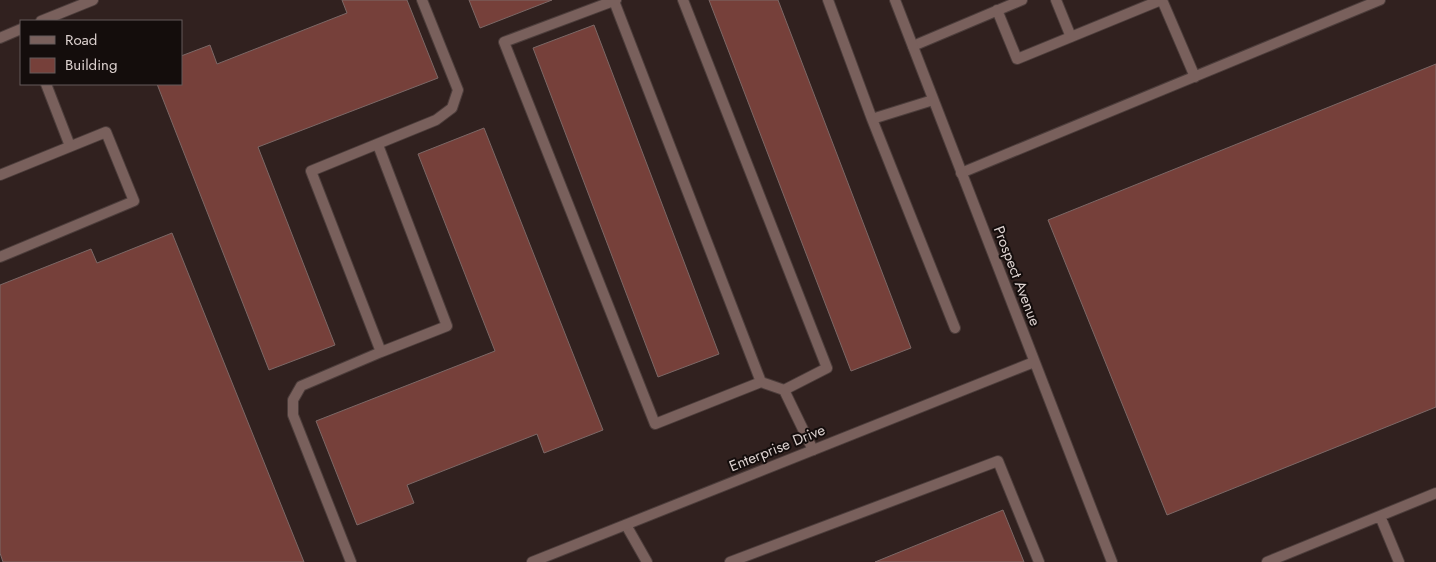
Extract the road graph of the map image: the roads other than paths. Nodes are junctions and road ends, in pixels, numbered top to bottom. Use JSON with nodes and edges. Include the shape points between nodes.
{"nodes":[{"id":1,"x":92,"y":0,"type":"edge"},
{"id":2,"x":422,"y":0,"type":"edge"},
{"id":3,"x":615,"y":0,"type":"edge"},
{"id":4,"x":682,"y":0,"type":"edge"},
{"id":5,"x":828,"y":0,"type":"edge"},
{"id":6,"x":895,"y":0,"type":"edge"},
{"id":7,"x":1022,"y":0,"type":"edge"},
{"id":8,"x":1056,"y":0,"type":"edge"},
{"id":9,"x":1162,"y":0,"type":"edge"},
{"id":10,"x":1380,"y":0,"type":"edge"},
{"id":11,"x":997,"y":10,"type":"junction"},
{"id":12,"x":43,"y":20,"type":"edge"},
{"id":13,"x":20,"y":29,"type":"edge"},
{"id":14,"x":1072,"y":37,"type":"junction"},
{"id":15,"x":0,"y":38,"type":"edge"},
{"id":16,"x":913,"y":46,"type":"junction"},
{"id":17,"x":1195,"y":77,"type":"junction"},
{"id":18,"x":46,"y":85,"type":"edge"},
{"id":19,"x":933,"y":100,"type":"junction"},
{"id":20,"x":872,"y":120,"type":"junction"},
{"id":21,"x":378,"y":144,"type":"junction"},
{"id":22,"x":70,"y":146,"type":"junction"},
{"id":23,"x":961,"y":173,"type":"junction"},
{"id":24,"x":0,"y":175,"type":"edge"},
{"id":25,"x":0,"y":257,"type":"edge"},
{"id":26,"x":955,"y":328,"type":"dead end"},
{"id":27,"x":381,"y":352,"type":"junction"},
{"id":28,"x":1034,"y":362,"type":"junction"},
{"id":29,"x":761,"y":382,"type":"junction"},
{"id":30,"x":784,"y":390,"type":"junction"},
{"id":31,"x":813,"y":450,"type":"junction"},
{"id":32,"x":1436,"y":493,"type":"edge"},
{"id":33,"x":1380,"y":516,"type":"junction"},
{"id":34,"x":626,"y":524,"type":"junction"},
{"id":35,"x":351,"y":562,"type":"edge"},
{"id":36,"x":532,"y":562,"type":"edge"},
{"id":37,"x":647,"y":562,"type":"edge"},
{"id":38,"x":730,"y":562,"type":"edge"},
{"id":39,"x":1039,"y":562,"type":"edge"},
{"id":40,"x":1112,"y":562,"type":"edge"},
{"id":41,"x":1266,"y":562,"type":"edge"},
{"id":42,"x":1399,"y":562,"type":"edge"}],
"edges":[{"from":1,"to":12,"type":"street"},
{"from":2,"to":21,"type":"street","via":[[458,90],[452,108],[436,120]]},
{"from":3,"to":29,"type":"street"},
{"from":3,"to":29,"type":"street","via":[[504,42],[655,424]]},
{"from":4,"to":30,"type":"street","via":[[828,368]]},
{"from":5,"to":20,"type":"street"},
{"from":6,"to":16,"type":"street","name":"Prospect Avenue"},
{"from":7,"to":11,"type":"street"},
{"from":8,"to":14,"type":"street"},
{"from":9,"to":14,"type":"street"},
{"from":9,"to":17,"type":"street"},
{"from":10,"to":17,"type":"street"},
{"from":11,"to":14,"type":"street","via":[[1017,59]]},
{"from":11,"to":16,"type":"street"},
{"from":13,"to":15,"type":"street"},
{"from":16,"to":19,"type":"street","name":"Prospect Avenue"},
{"from":17,"to":23,"type":"street"},
{"from":18,"to":22,"type":"street"},
{"from":19,"to":20,"type":"street"},
{"from":19,"to":23,"type":"street","name":"Prospect Avenue"},
{"from":20,"to":26,"type":"street"},
{"from":21,"to":27,"type":"street","via":[[447,326]]},
{"from":21,"to":27,"type":"street","via":[[311,171]]},
{"from":22,"to":24,"type":"street"},
{"from":22,"to":25,"type":"street","via":[[106,132],[134,201]]},
{"from":23,"to":28,"type":"street","name":"Prospect Avenue"},
{"from":27,"to":35,"type":"street","via":[[301,386],[293,400],[293,415]]},
{"from":28,"to":31,"type":"street","name":"Enterprise Drive"},
{"from":28,"to":40,"type":"street","name":"Prospect Avenue"},
{"from":29,"to":30,"type":"street"},
{"from":30,"to":31,"type":"street"},
{"from":31,"to":34,"type":"street","name":"Enterprise Drive"},
{"from":32,"to":33,"type":"street"},
{"from":33,"to":41,"type":"street"},
{"from":33,"to":42,"type":"street"},
{"from":34,"to":36,"type":"street","name":"Enterprise Drive"},
{"from":34,"to":37,"type":"street"},
{"from":38,"to":39,"type":"street","via":[[998,461]]}]}
